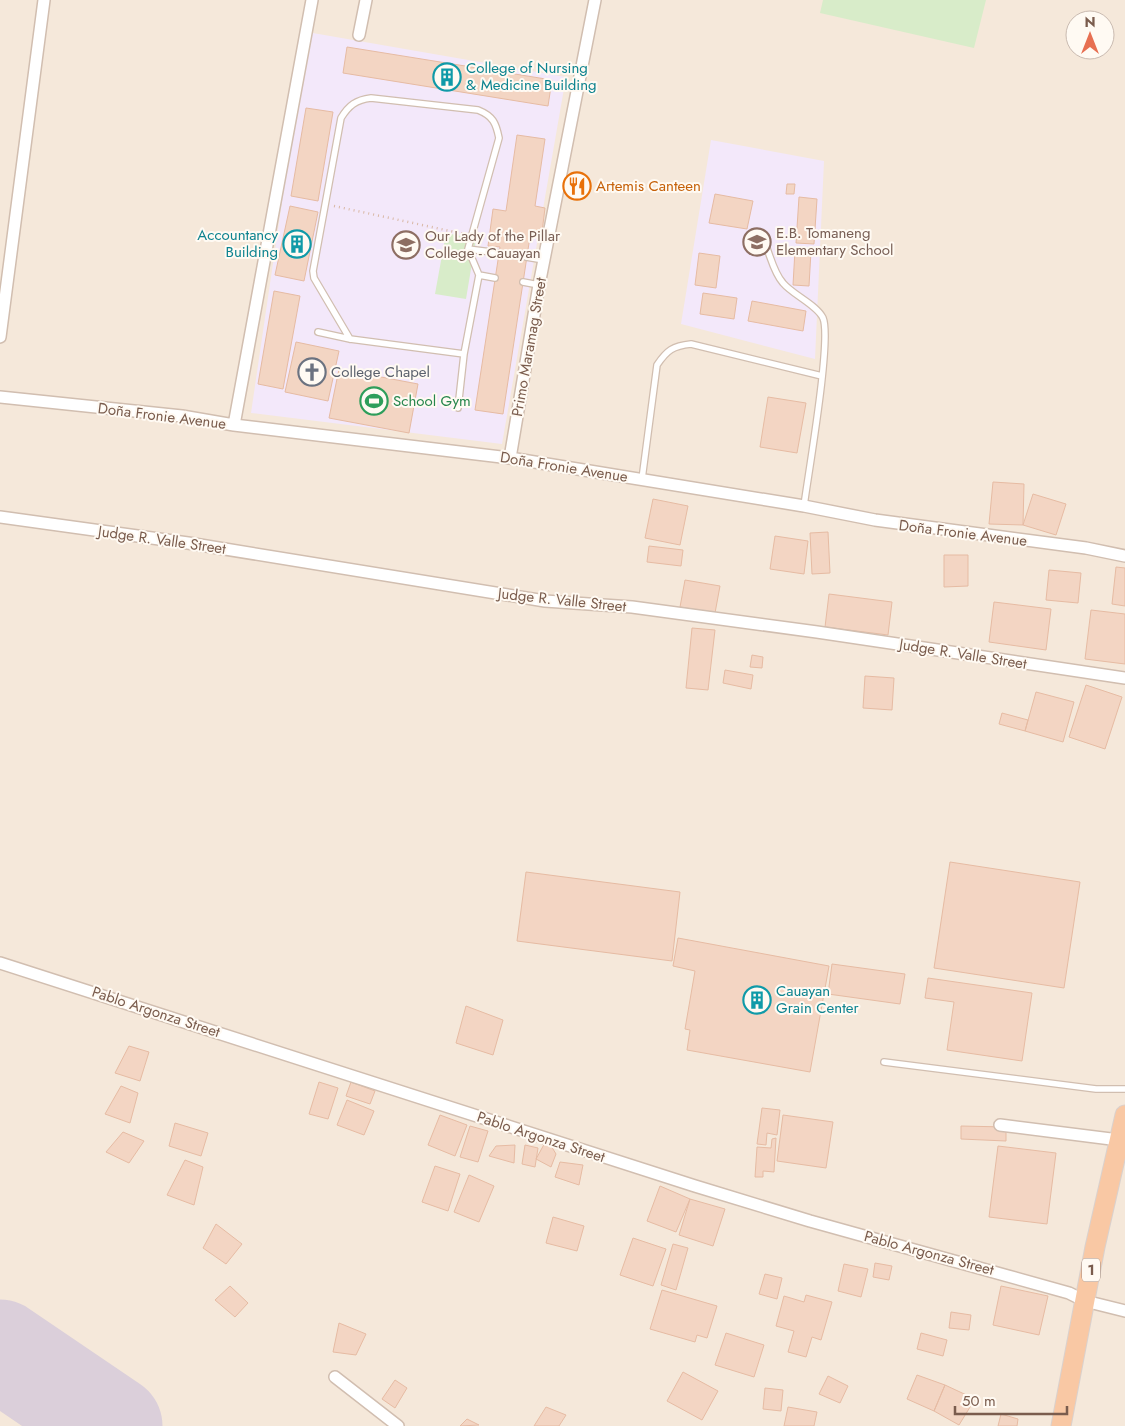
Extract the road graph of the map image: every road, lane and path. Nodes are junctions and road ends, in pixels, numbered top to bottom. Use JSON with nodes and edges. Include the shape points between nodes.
{"nodes":[{"id":1,"x":44,"y":0,"type":"edge"},
{"id":2,"x":312,"y":0,"type":"edge"},
{"id":3,"x":366,"y":0,"type":"edge"},
{"id":4,"x":595,"y":0,"type":"edge"},
{"id":5,"x":359,"y":35,"type":"dead end"},
{"id":6,"x":326,"y":204,"type":"junction"},
{"id":7,"x":474,"y":236,"type":"junction"},
{"id":8,"x":766,"y":246,"type":"dead end"},
{"id":9,"x":468,"y":249,"type":"junction"},
{"id":10,"x":499,"y":254,"type":"dead end"},
{"id":11,"x":526,"y":257,"type":"dead end"},
{"id":12,"x":544,"y":260,"type":"junction"},
{"id":13,"x":479,"y":275,"type":"junction"},
{"id":14,"x":495,"y":278,"type":"dead end"},
{"id":15,"x":523,"y":282,"type":"dead end"},
{"id":16,"x":539,"y":285,"type":"junction"},
{"id":17,"x":318,"y":332,"type":"dead end"},
{"id":18,"x":0,"y":337,"type":"edge"},
{"id":19,"x":350,"y":339,"type":"junction"},
{"id":20,"x":464,"y":354,"type":"junction"},
{"id":21,"x":822,"y":376,"type":"junction"},
{"id":22,"x":0,"y":397,"type":"edge"},
{"id":23,"x":458,"y":408,"type":"dead end"},
{"id":24,"x":234,"y":425,"type":"junction"},
{"id":25,"x":510,"y":458,"type":"junction"},
{"id":26,"x":642,"y":479,"type":"junction"},
{"id":27,"x":804,"y":506,"type":"junction"},
{"id":28,"x":0,"y":517,"type":"edge"},
{"id":29,"x":1125,"y":556,"type":"edge"},
{"id":30,"x":1125,"y":678,"type":"edge"},
{"id":31,"x":0,"y":963,"type":"edge"},
{"id":32,"x":884,"y":1062,"type":"dead end"},
{"id":33,"x":1125,"y":1089,"type":"edge"},
{"id":34,"x":1125,"y":1115,"type":"edge"},
{"id":35,"x":1000,"y":1125,"type":"dead end"},
{"id":36,"x":1119,"y":1140,"type":"junction"},
{"id":37,"x":1085,"y":1301,"type":"junction"},
{"id":38,"x":1125,"y":1311,"type":"edge"},
{"id":39,"x":335,"y":1377,"type":"dead end"},
{"id":40,"x":398,"y":1426,"type":"edge"},
{"id":41,"x":1061,"y":1426,"type":"edge"}],
"edges":[{"from":1,"to":18,"type":"street"},
{"from":2,"to":24,"type":"street"},
{"from":3,"to":5,"type":"street"},
{"from":4,"to":12,"type":"street","name":"Primo Maramag Street"},
{"from":6,"to":7,"type":"path"},
{"from":6,"to":7,"type":"lane","via":[[341,118],[350,104],[370,98],[478,110],[490,115],[499,138]]},
{"from":6,"to":19,"type":"lane","via":[[314,278]]},
{"from":7,"to":9,"type":"lane"},
{"from":8,"to":21,"type":"lane","via":[[784,284],[823,317],[826,329]]},
{"from":9,"to":10,"type":"lane"},
{"from":9,"to":13,"type":"lane"},
{"from":11,"to":12,"type":"lane"},
{"from":12,"to":16,"type":"street","name":"Primo Maramag Street"},
{"from":13,"to":14,"type":"lane"},
{"from":13,"to":20,"type":"lane"},
{"from":15,"to":16,"type":"lane"},
{"from":16,"to":25,"type":"street","name":"Primo Maramag Street"},
{"from":17,"to":19,"type":"lane"},
{"from":19,"to":20,"type":"lane"},
{"from":20,"to":23,"type":"lane"},
{"from":21,"to":26,"type":"lane","via":[[691,344],[675,346],[657,365]]},
{"from":21,"to":27,"type":"lane"},
{"from":22,"to":24,"type":"street","name":"Doña Fronie Avenue","via":[[182,416]]},
{"from":24,"to":25,"type":"street","name":"Doña Fronie Avenue"},
{"from":25,"to":26,"type":"street","name":"Doña Fronie Avenue"},
{"from":26,"to":27,"type":"street","name":"Doña Fronie Avenue"},
{"from":27,"to":29,"type":"street","name":"Doña Fronie Avenue","via":[[920,528],[1086,548]]},
{"from":28,"to":30,"type":"street","name":"Judge R. Valle Street","via":[[188,543],[545,601],[632,607]]},
{"from":31,"to":37,"type":"street","name":"Pablo Argonza Street","via":[[695,1186],[1069,1293]]},
{"from":32,"to":33,"type":"lane","via":[[1087,1088]]},
{"from":34,"to":36,"type":"highway","number":"1"},
{"from":35,"to":36,"type":"street"},
{"from":36,"to":37,"type":"highway","number":"1"},
{"from":37,"to":38,"type":"street","name":"Pablo Argonza Street"},
{"from":37,"to":41,"type":"highway","number":"1"},
{"from":39,"to":40,"type":"street"}]}
